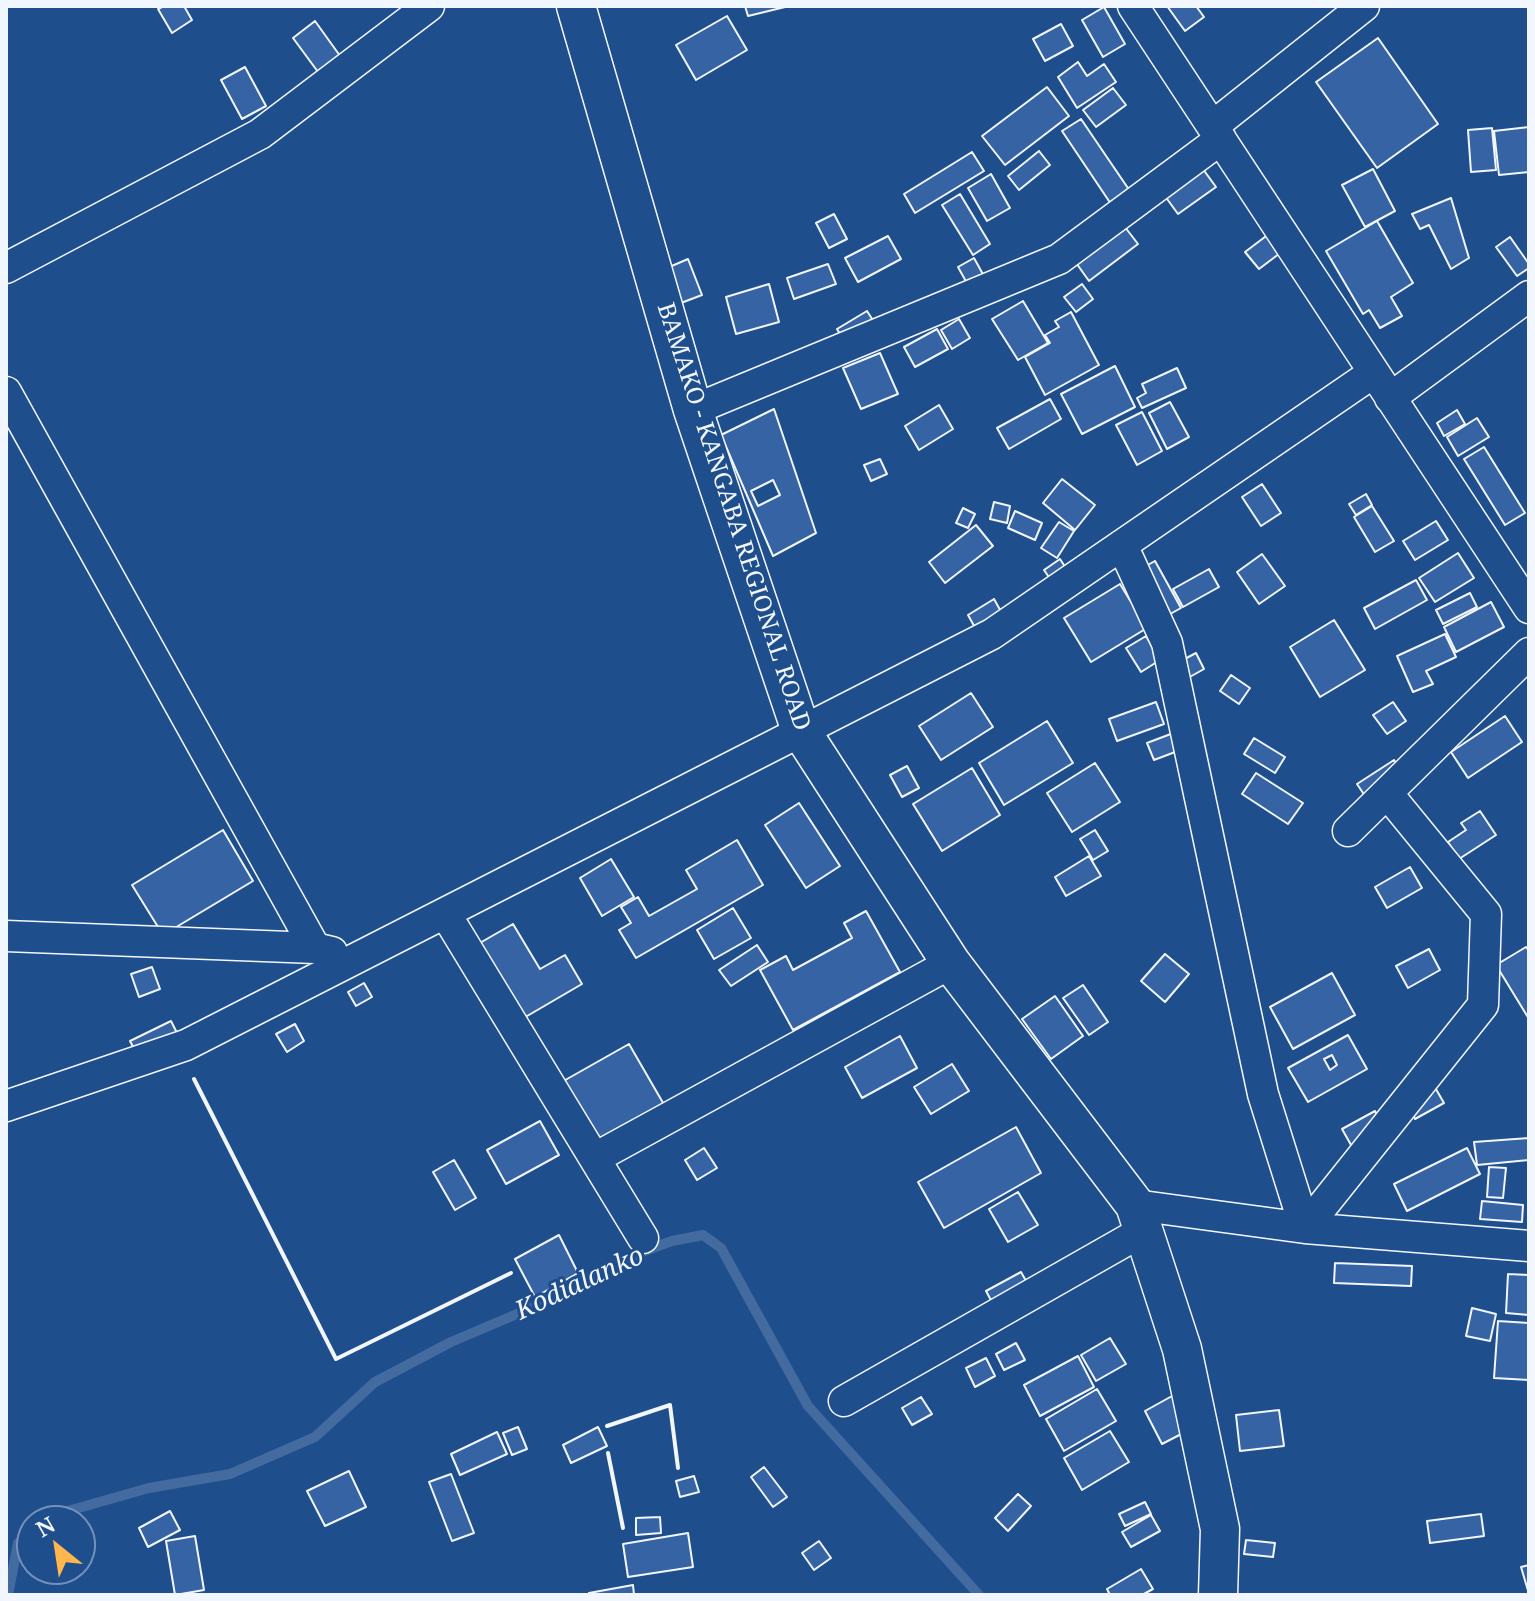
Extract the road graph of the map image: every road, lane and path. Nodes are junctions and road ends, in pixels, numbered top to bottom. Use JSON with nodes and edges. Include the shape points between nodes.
{"nodes":[{"id":1,"x":429,"y":6,"type":"edge"},
{"id":2,"x":576,"y":6,"type":"edge"},
{"id":3,"x":1133,"y":6,"type":"edge"},
{"id":4,"x":1364,"y":6,"type":"edge"},
{"id":5,"x":1217,"y":133,"type":"junction"},
{"id":6,"x":6,"y":268,"type":"edge"},
{"id":7,"x":1529,"y":296,"type":"edge"},
{"id":8,"x":1382,"y":386,"type":"junction"},
{"id":9,"x":6,"y":392,"type":"edge"},
{"id":10,"x":693,"y":410,"type":"junction"},
{"id":11,"x":1122,"y":545,"type":"junction"},
{"id":12,"x":1528,"y":606,"type":"edge"},
{"id":13,"x":1529,"y":653,"type":"edge"},
{"id":14,"x":801,"y":731,"type":"junction"},
{"id":15,"x":1387,"y":793,"type":"junction"},
{"id":16,"x":1348,"y":831,"type":"dead end"},
{"id":17,"x":445,"y":913,"type":"junction"},
{"id":18,"x":6,"y":936,"type":"edge"},
{"id":19,"x":315,"y":948,"type":"junction"},
{"id":20,"x":357,"y":958,"type":"junction"},
{"id":21,"x":951,"y":963,"type":"junction"},
{"id":22,"x":6,"y":1106,"type":"edge"},
{"id":23,"x":595,"y":1158,"type":"junction"},
{"id":24,"x":1139,"y":1218,"type":"junction"},
{"id":25,"x":1305,"y":1228,"type":"junction"},
{"id":26,"x":643,"y":1238,"type":"dead end"},
{"id":27,"x":1529,"y":1246,"type":"edge"},
{"id":28,"x":844,"y":1401,"type":"dead end"},
{"id":29,"x":1218,"y":1595,"type":"edge"}],
"edges":[{"from":1,"to":6,"type":"street","via":[[260,134]]},
{"from":2,"to":10,"type":"street","name":"BAMAKO - KANGABA REGIONAL ROAD"},
{"from":3,"to":5,"type":"street"},
{"from":4,"to":5,"type":"street"},
{"from":5,"to":8,"type":"street"},
{"from":5,"to":10,"type":"street","via":[[1059,259]]},
{"from":7,"to":8,"type":"street"},
{"from":8,"to":11,"type":"street"},
{"from":8,"to":12,"type":"street"},
{"from":9,"to":19,"type":"street"},
{"from":10,"to":14,"type":"street","name":"BAMAKO - KANGABA REGIONAL ROAD"},
{"from":11,"to":14,"type":"street","via":[[992,634]]},
{"from":11,"to":25,"type":"street","via":[[1167,643],[1263,1094]]},
{"from":13,"to":15,"type":"street"},
{"from":14,"to":17,"type":"street"},
{"from":14,"to":21,"type":"street","name":"BAMAKO - KANGABA REGIONAL ROAD"},
{"from":15,"to":16,"type":"street"},
{"from":15,"to":25,"type":"street","via":[[1486,914],[1483,1005]]},
{"from":17,"to":20,"type":"street"},
{"from":17,"to":23,"type":"street"},
{"from":18,"to":19,"type":"street"},
{"from":19,"to":20,"type":"street"},
{"from":20,"to":22,"type":"street","via":[[186,1045]]},
{"from":21,"to":23,"type":"street"},
{"from":21,"to":24,"type":"street","name":"BAMAKO - KANGABA REGIONAL ROAD"},
{"from":23,"to":26,"type":"street"},
{"from":24,"to":25,"type":"street"},
{"from":24,"to":28,"type":"street"},
{"from":24,"to":29,"type":"street","name":"BAMAKO - KANGABA REGIONAL ROAD","via":[[1182,1349],[1220,1529]]},
{"from":25,"to":27,"type":"street"}]}
